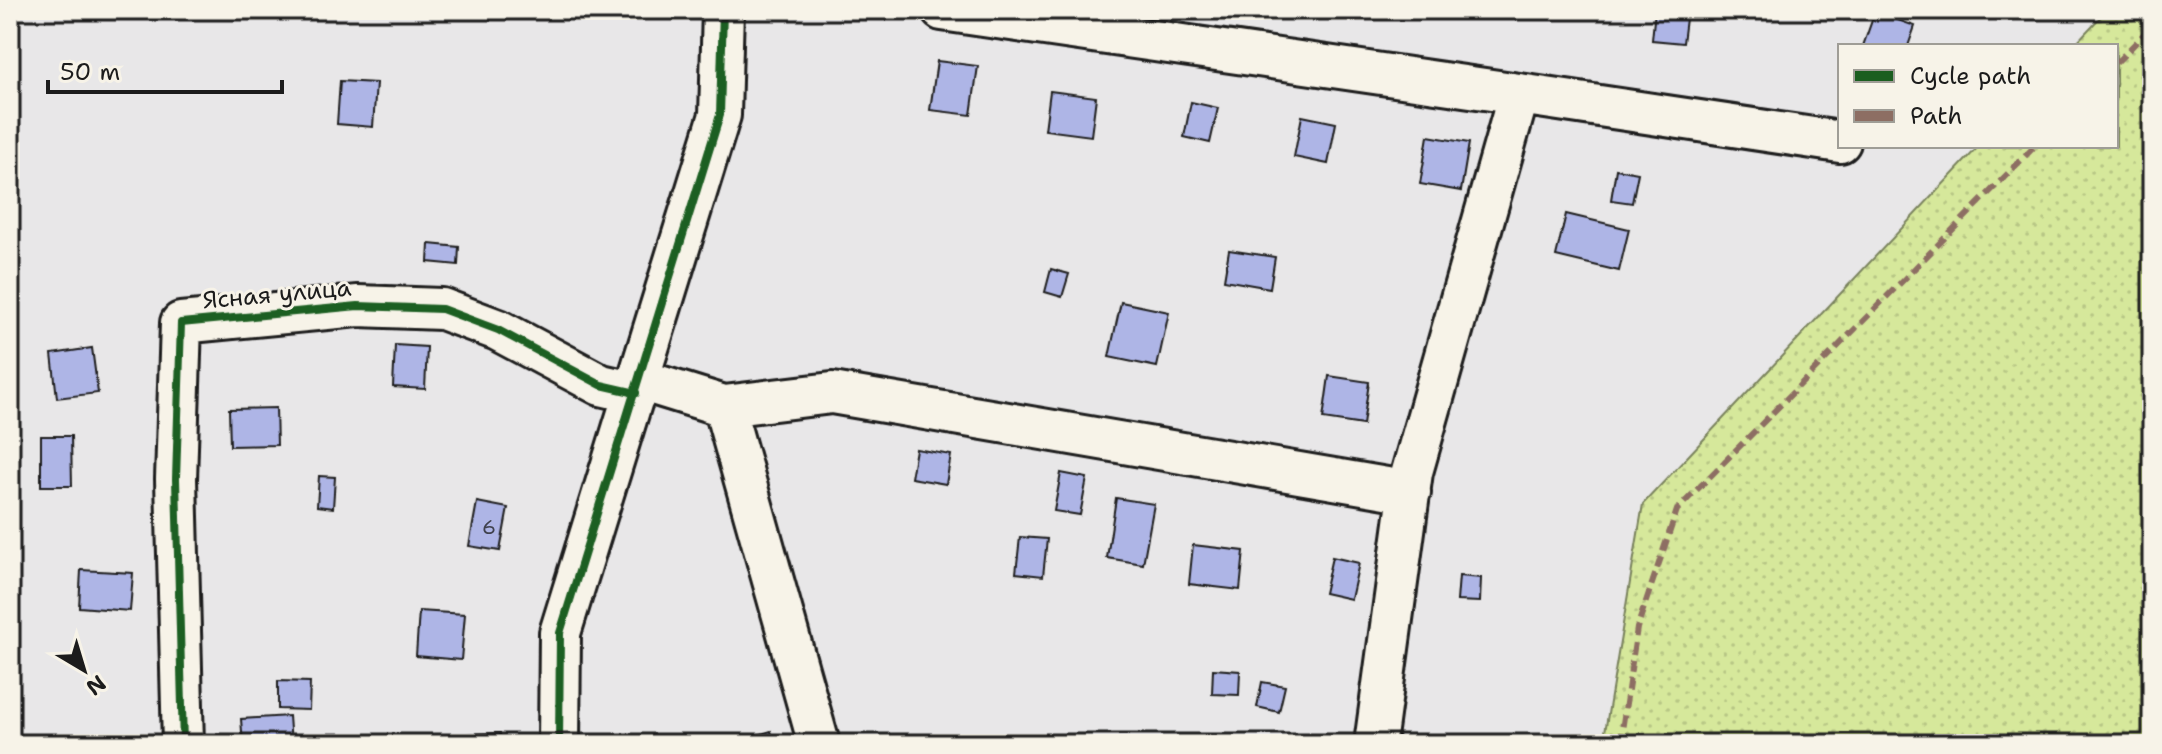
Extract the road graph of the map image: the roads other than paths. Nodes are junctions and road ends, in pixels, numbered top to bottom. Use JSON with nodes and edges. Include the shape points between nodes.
{"nodes":[{"id":1,"x":723,"y":10,"type":"edge"},
{"id":2,"x":942,"y":10,"type":"edge"},
{"id":3,"x":1519,"y":94,"type":"junction"},
{"id":4,"x":1838,"y":142,"type":"edge"},
{"id":5,"x":638,"y":386,"type":"junction"},
{"id":6,"x":724,"y":406,"type":"junction"},
{"id":7,"x":1410,"y":492,"type":"junction"},
{"id":8,"x":183,"y":744,"type":"edge"},
{"id":9,"x":559,"y":744,"type":"edge"},
{"id":10,"x":819,"y":744,"type":"edge"},
{"id":11,"x":1375,"y":744,"type":"edge"}],
"edges":[{"from":1,"to":5,"type":"street","via":[[720,115]]},
{"from":2,"to":3,"type":"street"},
{"from":3,"to":4,"type":"street"},
{"from":3,"to":7,"type":"street"},
{"from":5,"to":6,"type":"street"},
{"from":5,"to":8,"type":"street","name":"Ясная улица","via":[[601,385],[498,330],[442,309],[358,306],[181,323],[176,479]]},
{"from":5,"to":9,"type":"street","via":[[560,633]]},
{"from":6,"to":7,"type":"street","via":[[832,393]]},
{"from":6,"to":10,"type":"street"},
{"from":7,"to":11,"type":"street"}]}
